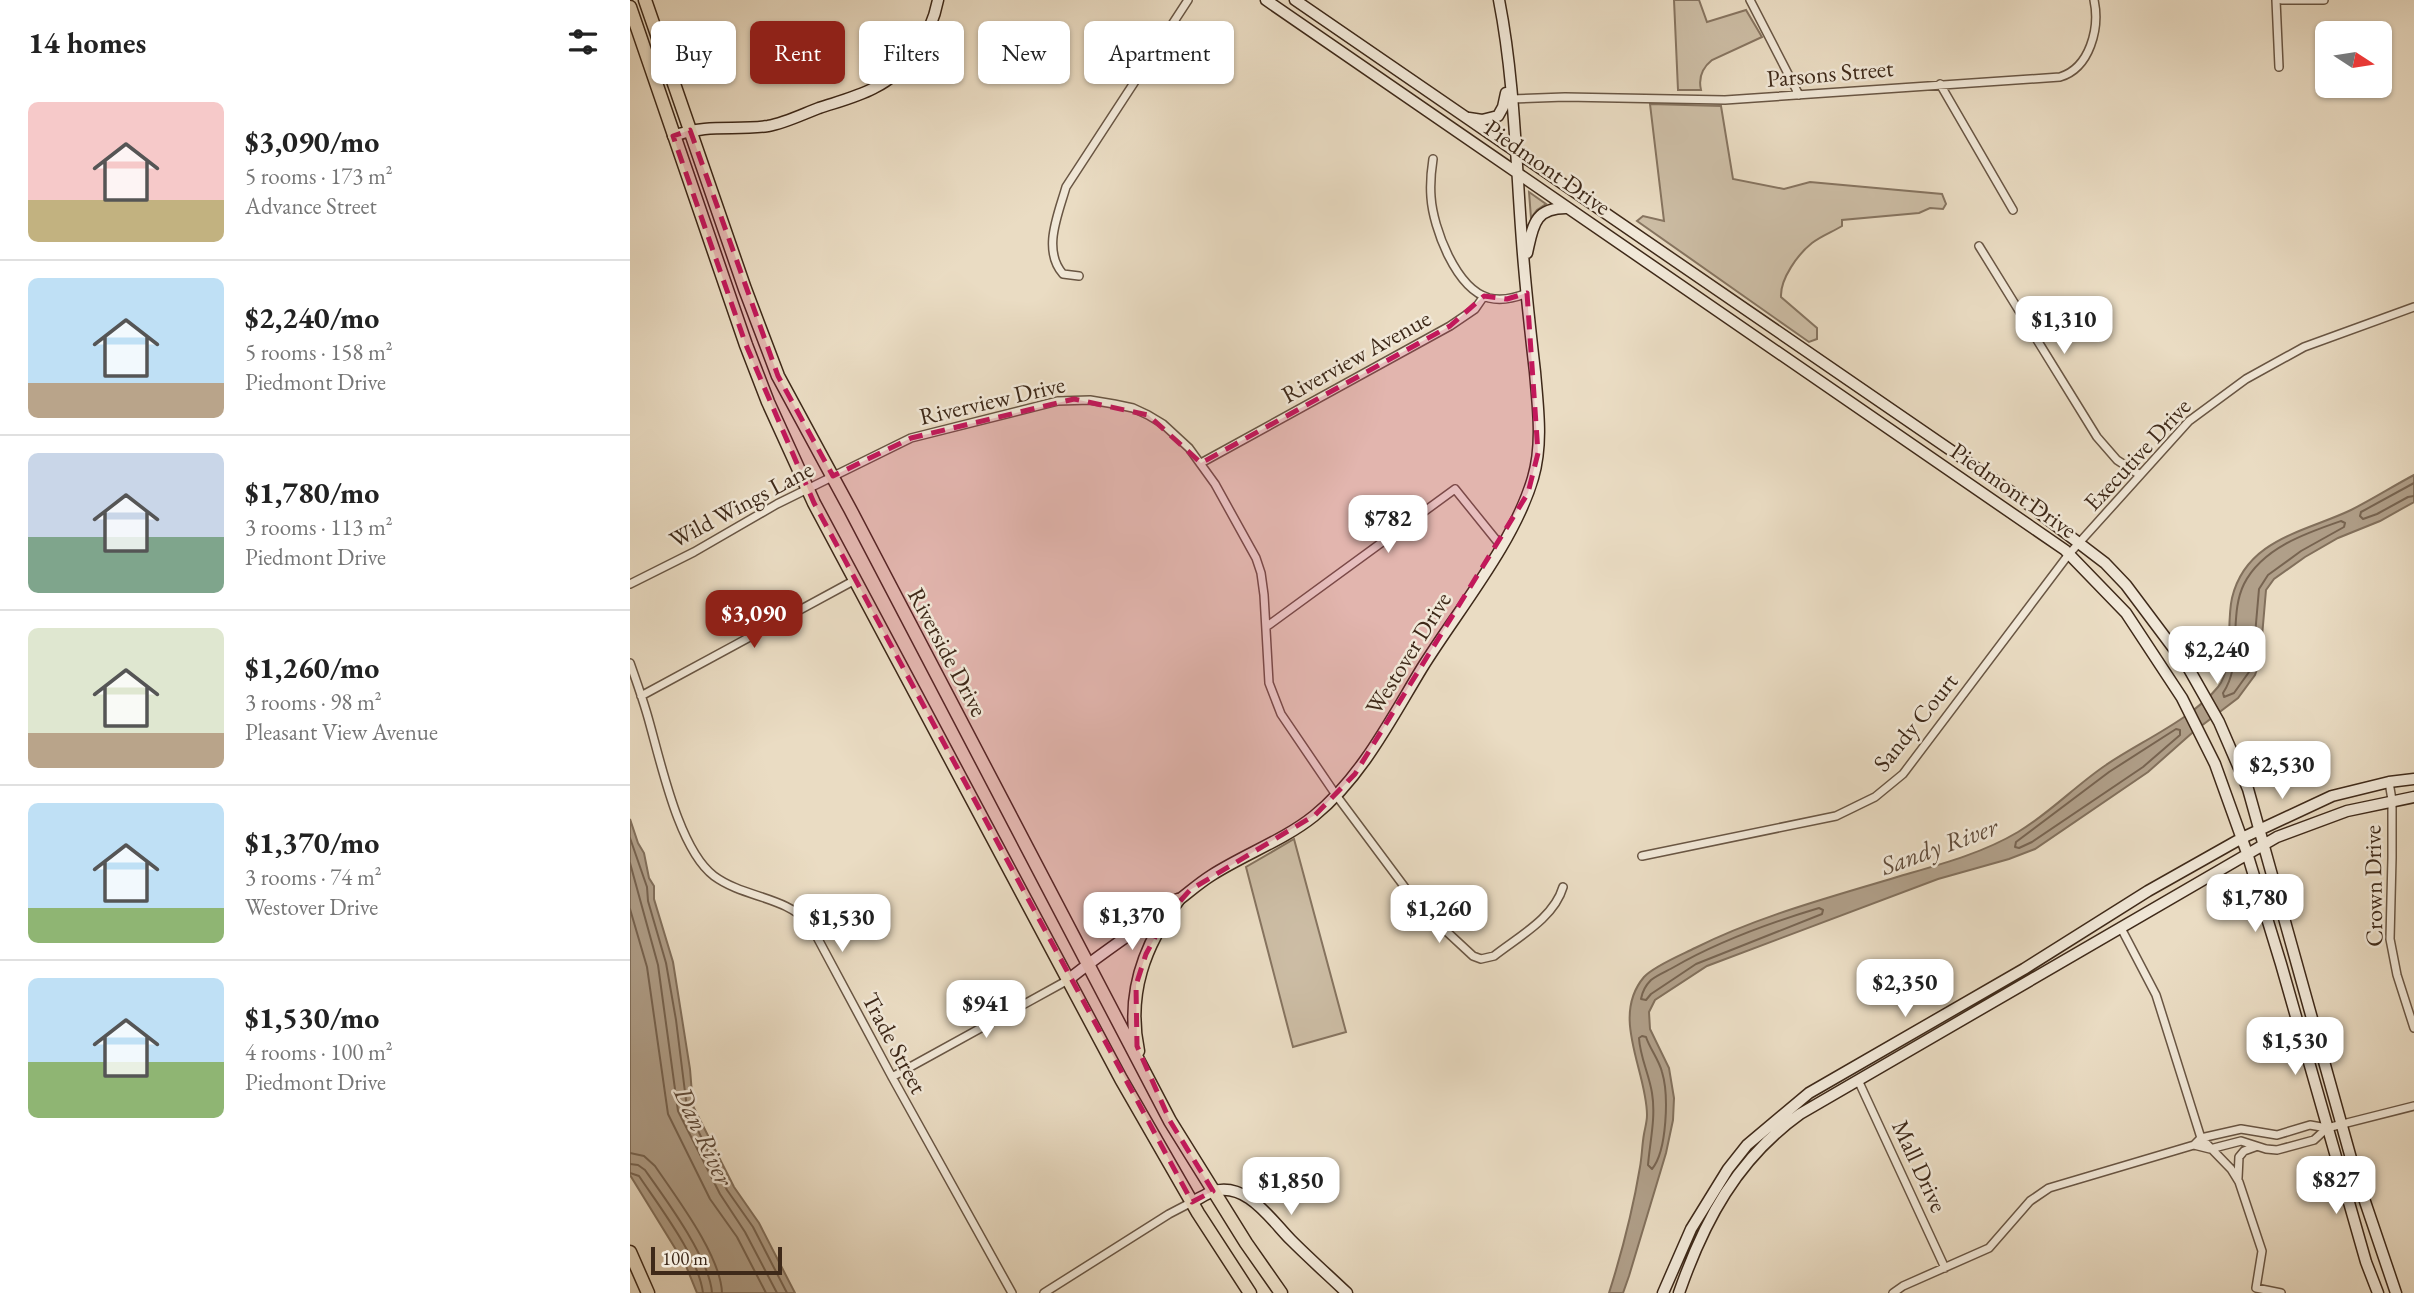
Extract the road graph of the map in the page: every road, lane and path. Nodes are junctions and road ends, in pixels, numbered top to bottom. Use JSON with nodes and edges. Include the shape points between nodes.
{"nodes":[{"id":1,"x":645,"y":0,"type":"edge"},
{"id":2,"x":938,"y":0,"type":"edge"},
{"id":3,"x":1188,"y":0,"type":"edge"},
{"id":4,"x":1266,"y":0,"type":"edge"},
{"id":5,"x":1295,"y":0,"type":"edge"},
{"id":6,"x":1499,"y":0,"type":"edge"},
{"id":7,"x":1750,"y":0,"type":"edge"},
{"id":8,"x":2094,"y":0,"type":"edge"},
{"id":9,"x":2276,"y":0,"type":"edge"},
{"id":10,"x":2282,"y":0,"type":"edge"},
{"id":11,"x":2324,"y":0,"type":"edge"},
{"id":12,"x":630,"y":6,"type":"edge"},
{"id":13,"x":2279,"y":67,"type":"dead end"},
{"id":14,"x":1509,"y":80,"type":"junction"},
{"id":15,"x":1940,"y":84,"type":"junction"},
{"id":16,"x":1799,"y":95,"type":"junction"},
{"id":17,"x":1511,"y":99,"type":"junction"},
{"id":18,"x":1466,"y":118,"type":"junction"},
{"id":19,"x":690,"y":130,"type":"junction"},
{"id":20,"x":673,"y":136,"type":"junction"},
{"id":21,"x":1515,"y":151,"type":"junction"},
{"id":22,"x":1433,"y":159,"type":"dead end"},
{"id":23,"x":1516,"y":172,"type":"junction"},
{"id":24,"x":1569,"y":208,"type":"junction"},
{"id":25,"x":2013,"y":210,"type":"dead end"},
{"id":26,"x":1979,"y":246,"type":"dead end"},
{"id":27,"x":1524,"y":266,"type":"junction"},
{"id":28,"x":1079,"y":276,"type":"dead end"},
{"id":29,"x":1527,"y":293,"type":"junction"},
{"id":30,"x":1484,"y":296,"type":"junction"},
{"id":31,"x":2414,"y":307,"type":"edge"},
{"id":32,"x":1201,"y":463,"type":"junction"},
{"id":33,"x":2140,"y":475,"type":"junction"},
{"id":34,"x":833,"y":476,"type":"junction"},
{"id":35,"x":807,"y":489,"type":"junction"},
{"id":36,"x":2080,"y":543,"type":"junction"},
{"id":37,"x":1501,"y":546,"type":"junction"},
{"id":38,"x":2069,"y":554,"type":"junction"},
{"id":39,"x":855,"y":580,"type":"junction"},
{"id":40,"x":630,"y":584,"type":"edge"},
{"id":41,"x":1266,"y":628,"type":"junction"},
{"id":42,"x":630,"y":663,"type":"edge"},
{"id":43,"x":641,"y":696,"type":"junction"},
{"id":44,"x":2414,"y":779,"type":"edge"},
{"id":45,"x":2389,"y":782,"type":"junction"},
{"id":46,"x":1336,"y":795,"type":"junction"},
{"id":47,"x":2414,"y":797,"type":"edge"},
{"id":48,"x":2392,"y":800,"type":"junction"},
{"id":49,"x":2260,"y":829,"type":"junction"},
{"id":50,"x":2242,"y":838,"type":"junction"},
{"id":51,"x":2264,"y":844,"type":"junction"},
{"id":52,"x":2247,"y":853,"type":"junction"},
{"id":53,"x":1642,"y":856,"type":"dead end"},
{"id":54,"x":1563,"y":887,"type":"dead end"},
{"id":55,"x":1178,"y":900,"type":"junction"},
{"id":56,"x":2121,"y":928,"type":"junction"},
{"id":57,"x":1088,"y":964,"type":"junction"},
{"id":58,"x":1068,"y":980,"type":"junction"},
{"id":59,"x":2414,"y":1028,"type":"edge"},
{"id":60,"x":1141,"y":1065,"type":"junction"},
{"id":61,"x":892,"y":1077,"type":"junction"},
{"id":62,"x":1858,"y":1080,"type":"junction"},
{"id":63,"x":2414,"y":1106,"type":"edge"},
{"id":64,"x":2342,"y":1124,"type":"junction"},
{"id":65,"x":2327,"y":1128,"type":"junction"},
{"id":66,"x":2201,"y":1138,"type":"junction"},
{"id":67,"x":2194,"y":1145,"type":"junction"},
{"id":68,"x":2256,"y":1146,"type":"junction"},
{"id":69,"x":2210,"y":1149,"type":"junction"},
{"id":70,"x":2239,"y":1182,"type":"junction"},
{"id":71,"x":1213,"y":1191,"type":"junction"},
{"id":72,"x":1192,"y":1202,"type":"junction"},
{"id":73,"x":630,"y":1252,"type":"edge"},
{"id":74,"x":1945,"y":1268,"type":"junction"},
{"id":75,"x":648,"y":1293,"type":"edge"},
{"id":76,"x":1012,"y":1293,"type":"edge"},
{"id":77,"x":1044,"y":1293,"type":"edge"},
{"id":78,"x":1250,"y":1293,"type":"edge"},
{"id":79,"x":1281,"y":1293,"type":"edge"},
{"id":80,"x":1347,"y":1293,"type":"edge"},
{"id":81,"x":1663,"y":1293,"type":"edge"},
{"id":82,"x":1679,"y":1293,"type":"edge"},
{"id":83,"x":1893,"y":1293,"type":"edge"},
{"id":84,"x":2281,"y":1293,"type":"edge"},
{"id":85,"x":2378,"y":1293,"type":"edge"},
{"id":86,"x":2396,"y":1293,"type":"edge"}],
"edges":[{"from":1,"to":19,"type":"main road","name":"Riverside Drive"},
{"from":2,"to":19,"type":"main road","via":[[935,16],[913,55],[874,88],[769,126]]},
{"from":3,"to":28,"type":"street","via":[[1066,187],[1052,246],[1055,265],[1063,274]]},
{"from":4,"to":23,"type":"main road","name":"Piedmont Drive"},
{"from":5,"to":18,"type":"main road","name":"Piedmont Drive"},
{"from":6,"to":14,"type":"main road","name":"Westover Drive"},
{"from":7,"to":16,"type":"street"},
{"from":8,"to":15,"type":"street","name":"Parsons Street","via":[[2095,23],[2086,57],[2068,75]]},
{"from":9,"to":13,"type":"street"},
{"from":10,"to":11,"type":"street"},
{"from":12,"to":20,"type":"main road","name":"Riverside Drive"},
{"from":14,"to":17,"type":"main road","name":"Westover Drive"},
{"from":14,"to":18,"type":"main road","via":[[1498,116]]},
{"from":15,"to":16,"type":"street","name":"Parsons Street"},
{"from":15,"to":25,"type":"street"},
{"from":16,"to":17,"type":"street","name":"Parsons Street","via":[[1725,100]]},
{"from":17,"to":21,"type":"main road","name":"Westover Drive"},
{"from":18,"to":21,"type":"main road","name":"Piedmont Drive"},
{"from":19,"to":20,"type":"main road"},
{"from":19,"to":34,"type":"main road","name":"Riverside Drive","via":[[778,376]]},
{"from":20,"to":35,"type":"main road","name":"Riverside Drive","via":[[746,345]]},
{"from":21,"to":23,"type":"main road","name":"Westover Drive"},
{"from":21,"to":36,"type":"main road","name":"Piedmont Drive"},
{"from":22,"to":30,"type":"street","via":[[1431,199],[1439,232],[1455,267]]},
{"from":23,"to":24,"type":"main road","name":"Piedmont Drive"},
{"from":23,"to":27,"type":"main road","name":"Westover Drive"},
{"from":24,"to":27,"type":"main road","via":[[1548,210],[1534,223]]},
{"from":24,"to":38,"type":"main road","name":"Piedmont Drive"},
{"from":26,"to":33,"type":"street","via":[[2097,437],[2117,460]]},
{"from":27,"to":29,"type":"main road","name":"Westover Drive"},
{"from":29,"to":30,"type":"street","via":[[1507,299]]},
{"from":29,"to":37,"type":"main road","name":"Westover Drive","via":[[1538,453],[1528,493]]},
{"from":30,"to":32,"type":"street","name":"Riverview Avenue","via":[[1475,309],[1450,327]]},
{"from":31,"to":33,"type":"street","name":"Executive Drive","via":[[2304,347],[2246,379],[2189,421]]},
{"from":32,"to":34,"type":"street","name":"Riverview Drive","via":[[1177,436],[1148,415],[1133,408],[1074,399],[911,438]]},
{"from":32,"to":41,"type":"street","name":"Riverview Drive","via":[[1261,573]]},
{"from":33,"to":36,"type":"street","name":"Executive Drive"},
{"from":34,"to":35,"type":"street","name":"Wild Wings Lane"},
{"from":34,"to":57,"type":"main road","name":"Riverside Drive"},
{"from":35,"to":39,"type":"main road","name":"Riverside Drive"},
{"from":35,"to":40,"type":"street","name":"Wild Wings Lane"},
{"from":36,"to":38,"type":"street","name":"Sandy Court"},
{"from":36,"to":49,"type":"main road","name":"Piedmont Drive","via":[[2126,585],[2203,692],[2232,750]]},
{"from":37,"to":41,"type":"street","via":[[1455,489]]},
{"from":37,"to":46,"type":"main road","name":"Westover Drive","via":[[1355,774]]},
{"from":38,"to":50,"type":"main road","name":"Piedmont Drive","via":[[2126,613],[2193,716]]},
{"from":38,"to":53,"type":"street","name":"Sandy Court","via":[[1903,774],[1875,797],[1836,816]]},
{"from":39,"to":43,"type":"street"},
{"from":39,"to":58,"type":"main road","name":"Riverside Drive"},
{"from":41,"to":46,"type":"street","name":"Riverview Drive","via":[[1274,700]]},
{"from":42,"to":43,"type":"street","name":"Trade Street"},
{"from":43,"to":61,"type":"street","name":"Trade Street","via":[[690,849],[715,877],[803,916]]},
{"from":44,"to":45,"type":"main road"},
{"from":45,"to":48,"type":"street","name":"Crown Drive"},
{"from":45,"to":49,"type":"main road","via":[[2332,796]]},
{"from":46,"to":54,"type":"street","name":"Riverview Drive","via":[[1404,888],[1473,956],[1494,956],[1549,912]]},
{"from":46,"to":55,"type":"main road","name":"Westover Drive","via":[[1296,829],[1212,875]]},
{"from":47,"to":48,"type":"main road"},
{"from":48,"to":51,"type":"main road","via":[[2329,816]]},
{"from":48,"to":59,"type":"street","name":"Crown Drive","via":[[2390,939]]},
{"from":49,"to":50,"type":"main road"},
{"from":49,"to":51,"type":"main road","name":"Piedmont Drive"},
{"from":50,"to":52,"type":"main road","name":"Piedmont Drive"},
{"from":50,"to":81,"type":"main road","via":[[1809,1093],[1747,1145],[1728,1169],[1691,1229]]},
{"from":51,"to":52,"type":"main road"},
{"from":51,"to":64,"type":"main road","name":"Piedmont Drive"},
{"from":52,"to":56,"type":"main road"},
{"from":52,"to":65,"type":"main road","name":"Piedmont Drive"},
{"from":55,"to":57,"type":"main road","name":"Westover Drive"},
{"from":55,"to":60,"type":"main road","via":[[1155,935],[1139,973],[1134,1026]]},
{"from":56,"to":62,"type":"main road"},
{"from":56,"to":66,"type":"street","via":[[2156,995]]},
{"from":57,"to":58,"type":"main road","name":"Westover Drive"},
{"from":57,"to":60,"type":"main road","name":"Riverside Drive"},
{"from":58,"to":61,"type":"street"},
{"from":58,"to":72,"type":"main road","name":"Riverside Drive"},
{"from":60,"to":71,"type":"main road","name":"Riverside Drive"},
{"from":61,"to":76,"type":"street","name":"Trade Street"},
{"from":62,"to":74,"type":"street","name":"Mall Drive"},
{"from":62,"to":82,"type":"main road","via":[[1780,1129],[1747,1162],[1712,1218]]},
{"from":63,"to":64,"type":"street"},
{"from":64,"to":65,"type":"street"},
{"from":64,"to":86,"type":"main road","name":"Piedmont Drive"},
{"from":65,"to":66,"type":"street","via":[[2310,1125],[2276,1135],[2236,1130]]},
{"from":65,"to":68,"type":"street","via":[[2314,1140],[2287,1148]]},
{"from":65,"to":85,"type":"main road","name":"Piedmont Drive"},
{"from":66,"to":67,"type":"street"},
{"from":66,"to":69,"type":"street"},
{"from":67,"to":69,"type":"street"},
{"from":67,"to":74,"type":"street","via":[[2049,1188],[2029,1201],[1989,1248]]},
{"from":68,"to":69,"type":"street","via":[[2236,1141]]},
{"from":68,"to":70,"type":"street","via":[[2239,1157]]},
{"from":69,"to":70,"type":"street"},
{"from":70,"to":84,"type":"street","via":[[2262,1251],[2256,1288]]},
{"from":71,"to":72,"type":"main road"},
{"from":71,"to":79,"type":"main road","name":"Riverside Drive"},
{"from":71,"to":80,"type":"main road","via":[[1237,1193],[1257,1203]]},
{"from":72,"to":77,"type":"street"},
{"from":72,"to":78,"type":"main road","name":"Riverside Drive"},
{"from":73,"to":75,"type":"main road"},
{"from":74,"to":83,"type":"street"}]}
